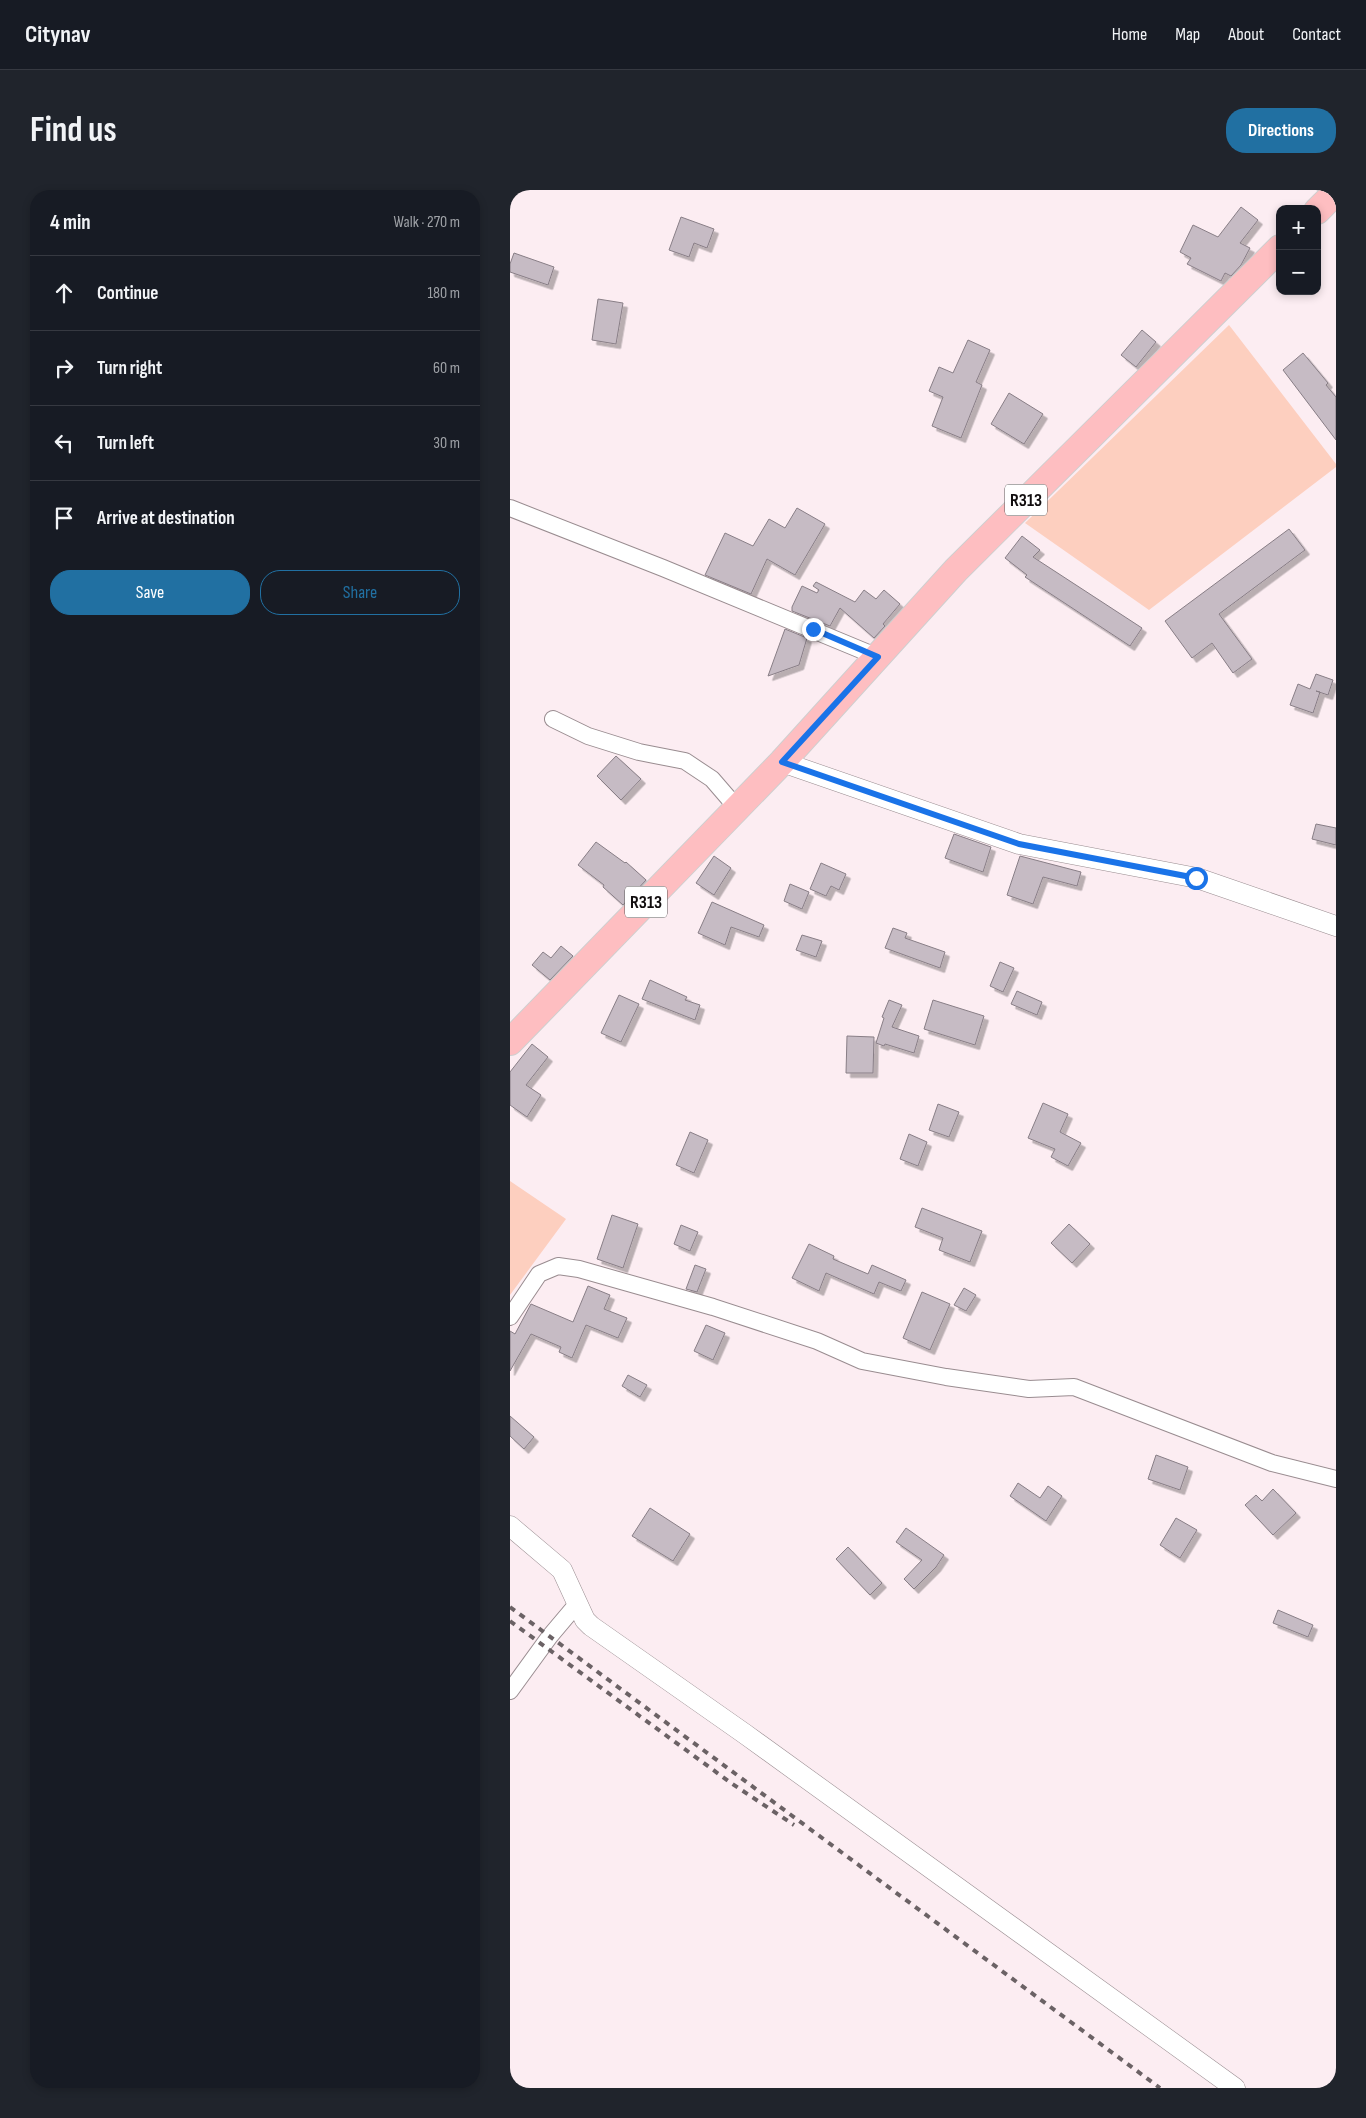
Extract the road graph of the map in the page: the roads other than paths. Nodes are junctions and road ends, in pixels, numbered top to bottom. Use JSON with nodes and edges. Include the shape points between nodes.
{"nodes":[{"id":1,"x":1336,"y":192,"type":"edge"},
{"id":2,"x":1321,"y":207,"type":"edge"},
{"id":3,"x":1278,"y":250,"type":"edge"},
{"id":4,"x":510,"y":508,"type":"edge"},
{"id":5,"x":878,"y":657,"type":"junction"},
{"id":6,"x":553,"y":719,"type":"dead end"},
{"id":7,"x":782,"y":762,"type":"junction"},
{"id":8,"x":737,"y":808,"type":"junction"},
{"id":9,"x":1336,"y":926,"type":"edge"},
{"id":10,"x":510,"y":1042,"type":"edge"},
{"id":11,"x":510,"y":1317,"type":"edge"},
{"id":12,"x":1336,"y":1479,"type":"edge"},
{"id":13,"x":510,"y":1526,"type":"edge"},
{"id":14,"x":577,"y":1604,"type":"junction"},
{"id":15,"x":510,"y":1691,"type":"edge"},
{"id":16,"x":1235,"y":2088,"type":"edge"}],
"edges":[{"from":1,"to":2,"type":"main road"},
{"from":3,"to":5,"type":"main road","number":"R313","via":[[956,570]]},
{"from":4,"to":5,"type":"street"},
{"from":5,"to":7,"type":"main road","number":"R313"},
{"from":6,"to":8,"type":"street","via":[[596,739],[685,761],[712,779]]},
{"from":7,"to":8,"type":"main road","number":"R313"},
{"from":7,"to":9,"type":"street","via":[[1019,844],[1196,878]]},
{"from":8,"to":10,"type":"main road","number":"R313"},
{"from":11,"to":12,"type":"street","via":[[539,1274],[558,1266],[579,1269],[713,1307],[817,1341],[862,1361],[1028,1389],[1074,1387],[1272,1463]]},
{"from":13,"to":14,"type":"street","via":[[562,1570]]},
{"from":14,"to":15,"type":"street"},
{"from":14,"to":16,"type":"street","via":[[591,1626],[746,1734]]}]}
